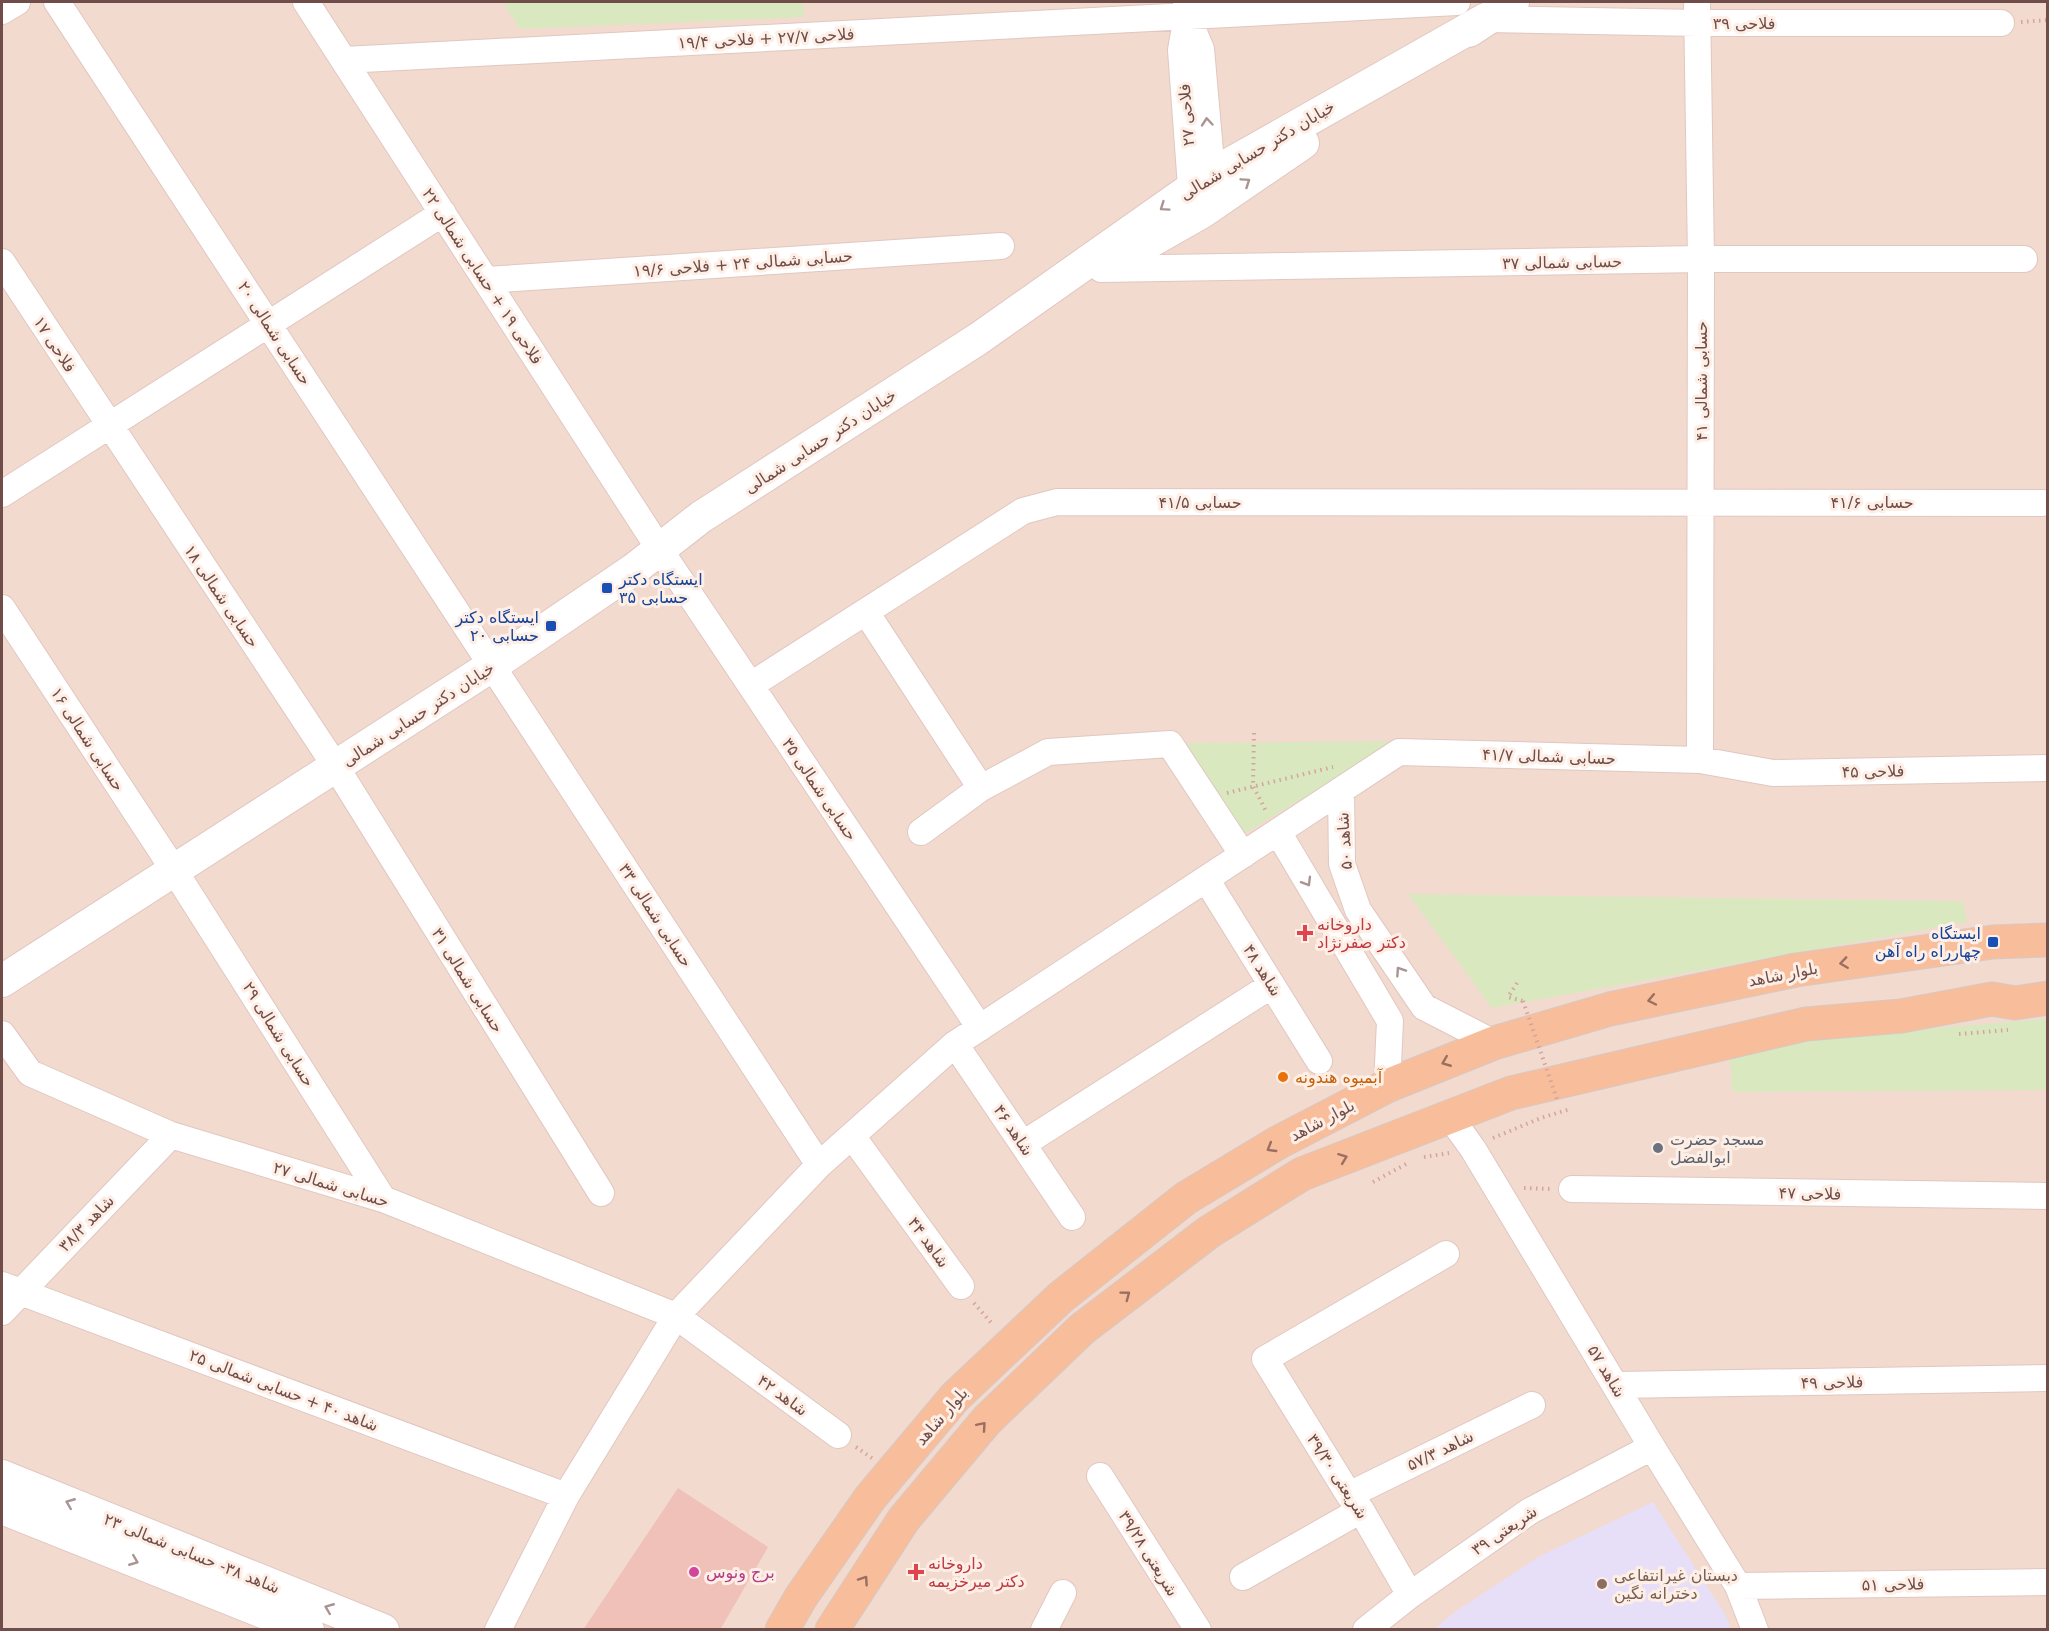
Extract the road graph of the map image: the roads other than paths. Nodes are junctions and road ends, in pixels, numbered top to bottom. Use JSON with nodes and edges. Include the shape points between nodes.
{"nodes":[{"id":1,"x":17,"y":2,"type":"edge"},
{"id":2,"x":57,"y":2,"type":"edge"},
{"id":3,"x":306,"y":2,"type":"edge"},
{"id":4,"x":1457,"y":2,"type":"edge"},
{"id":5,"x":1513,"y":2,"type":"edge"},
{"id":6,"x":1187,"y":9,"type":"edge"},
{"id":7,"x":2,"y":11,"type":"edge"},
{"id":8,"x":1697,"y":12,"type":"edge"},
{"id":9,"x":1486,"y":19,"type":"junction"},
{"id":10,"x":2001,"y":23,"type":"dead end"},
{"id":11,"x":344,"y":60,"type":"junction"},
{"id":12,"x":1206,"y":193,"type":"junction"},
{"id":13,"x":443,"y":213,"type":"junction"},
{"id":14,"x":1001,"y":246,"type":"dead end"},
{"id":15,"x":1701,"y":259,"type":"junction"},
{"id":16,"x":2024,"y":259,"type":"dead end"},
{"id":17,"x":2,"y":262,"type":"edge"},
{"id":18,"x":1101,"y":270,"type":"junction"},
{"id":19,"x":486,"y":280,"type":"junction"},
{"id":20,"x":269,"y":324,"type":"junction"},
{"id":21,"x":978,"y":339,"type":"junction"},
{"id":22,"x":109,"y":425,"type":"junction"},
{"id":23,"x":2,"y":494,"type":"edge"},
{"id":24,"x":1701,"y":502,"type":"junction"},
{"id":25,"x":2043,"y":503,"type":"dead end"},
{"id":26,"x":660,"y":550,"type":"junction"},
{"id":27,"x":2,"y":608,"type":"edge"},
{"id":28,"x":866,"y":612,"type":"junction"},
{"id":29,"x":493,"y":665,"type":"junction"},
{"id":30,"x":751,"y":686,"type":"junction"},
{"id":31,"x":1700,"y":760,"type":"junction"},
{"id":32,"x":336,"y":766,"type":"junction"},
{"id":33,"x":2048,"y":768,"type":"edge"},
{"id":34,"x":1337,"y":778,"type":"junction"},
{"id":35,"x":981,"y":788,"type":"junction"},
{"id":36,"x":921,"y":832,"type":"dead end"},
{"id":37,"x":1278,"y":832,"type":"junction"},
{"id":38,"x":1243,"y":855,"type":"junction"},
{"id":39,"x":174,"y":870,"type":"junction"},
{"id":40,"x":1206,"y":879,"type":"junction"},
{"id":41,"x":2048,"y":940,"type":"edge"},
{"id":42,"x":2,"y":981,"type":"edge"},
{"id":43,"x":1272,"y":986,"type":"junction"},
{"id":44,"x":2048,"y":998,"type":"edge"},
{"id":45,"x":1424,"y":1007,"type":"junction"},
{"id":46,"x":1390,"y":1021,"type":"junction"},
{"id":47,"x":980,"y":1028,"type":"junction"},
{"id":48,"x":2,"y":1034,"type":"edge"},
{"id":49,"x":1494,"y":1042,"type":"junction"},
{"id":50,"x":955,"y":1044,"type":"junction"},
{"id":51,"x":1319,"y":1061,"type":"dead end"},
{"id":52,"x":1387,"y":1086,"type":"junction"},
{"id":53,"x":1450,"y":1117,"type":"junction"},
{"id":54,"x":171,"y":1135,"type":"junction"},
{"id":55,"x":852,"y":1136,"type":"junction"},
{"id":56,"x":1023,"y":1144,"type":"junction"},
{"id":57,"x":819,"y":1165,"type":"junction"},
{"id":58,"x":1572,"y":1189,"type":"road end"},
{"id":59,"x":601,"y":1193,"type":"dead end"},
{"id":60,"x":2048,"y":1196,"type":"edge"},
{"id":61,"x":383,"y":1198,"type":"junction"},
{"id":62,"x":1072,"y":1217,"type":"dead end"},
{"id":63,"x":1446,"y":1254,"type":"dead end"},
{"id":64,"x":961,"y":1286,"type":"road end"},
{"id":65,"x":11,"y":1288,"type":"edge"},
{"id":66,"x":2,"y":1312,"type":"edge"},
{"id":67,"x":676,"y":1316,"type":"junction"},
{"id":68,"x":2048,"y":1378,"type":"edge"},
{"id":69,"x":1617,"y":1385,"type":"junction"},
{"id":70,"x":1532,"y":1405,"type":"dead end"},
{"id":71,"x":838,"y":1435,"type":"road end"},
{"id":72,"x":1652,"y":1447,"type":"junction"},
{"id":73,"x":2,"y":1476,"type":"edge"},
{"id":74,"x":1101,"y":1476,"type":"dead end"},
{"id":75,"x":566,"y":1496,"type":"junction"},
{"id":76,"x":1355,"y":1502,"type":"junction"},
{"id":77,"x":2,"y":1508,"type":"edge"},
{"id":78,"x":1243,"y":1576,"type":"dead end"},
{"id":79,"x":2048,"y":1582,"type":"edge"},
{"id":80,"x":1738,"y":1586,"type":"junction"},
{"id":81,"x":1063,"y":1593,"type":"dead end"},
{"id":82,"x":1410,"y":1595,"type":"junction"},
{"id":83,"x":308,"y":1629,"type":"edge"},
{"id":84,"x":383,"y":1629,"type":"edge"},
{"id":85,"x":498,"y":1629,"type":"edge"},
{"id":86,"x":782,"y":1629,"type":"edge"},
{"id":87,"x":832,"y":1629,"type":"edge"},
{"id":88,"x":1044,"y":1629,"type":"edge"},
{"id":89,"x":1198,"y":1629,"type":"edge"},
{"id":90,"x":1366,"y":1629,"type":"edge"},
{"id":91,"x":1755,"y":1629,"type":"edge"}],
"edges":[{"from":1,"to":7,"type":"street"},
{"from":2,"to":20,"type":"street","name":"حسابی شمالی ۲۰"},
{"from":3,"to":11,"type":"street","name":"فلاحی ۱۹ + حسابی شمالی ۲۲"},
{"from":4,"to":6,"type":"street","name":"فلاحی ۲۷/۷ + فلاحی ۱۹/۴"},
{"from":5,"to":9,"type":"street","name":"خیابان دکتر حسابی شمالی"},
{"from":6,"to":11,"type":"street","name":"فلاحی ۲۷/۷ + فلاحی ۱۹/۴"},
{"from":6,"to":12,"type":"street","name":"فلاحی ۲۷","via":[[1201,49]]},
{"from":8,"to":9,"type":"street","name":"فلاحی ۳۹"},
{"from":8,"to":10,"type":"street","name":"فلاحی ۳۹"},
{"from":8,"to":15,"type":"street","name":"حسابی شمالی ۴۱"},
{"from":9,"to":12,"type":"street","name":"خیابان دکتر حسابی شمالی"},
{"from":11,"to":13,"type":"street","name":"فلاحی ۱۹ + حسابی شمالی ۲۲"},
{"from":12,"to":18,"type":"street","name":"خیابان دکتر حسابی شمالی"},
{"from":12,"to":21,"type":"street","name":"خیابان دکتر حسابی شمالی","one_way":true},
{"from":13,"to":19,"type":"street","name":"فلاحی ۱۹ + حسابی شمالی ۲۲"},
{"from":13,"to":20,"type":"street"},
{"from":14,"to":19,"type":"street","name":"حسابی شمالی ۲۴ + فلاحی ۱۹/۶"},
{"from":15,"to":16,"type":"street","name":"حسابی شمالی ۳۷"},
{"from":15,"to":18,"type":"street","name":"حسابی شمالی ۳۷"},
{"from":15,"to":24,"type":"street","name":"حسابی شمالی ۴۱"},
{"from":17,"to":22,"type":"street","name":"فلاحی ۱۷"},
{"from":18,"to":21,"type":"street","name":"خیابان دکتر حسابی شمالی"},
{"from":19,"to":26,"type":"street","name":"فلاحی ۱۹ + حسابی شمالی ۲۲"},
{"from":20,"to":22,"type":"street"},
{"from":20,"to":29,"type":"street","name":"حسابی شمالی ۲۰"},
{"from":21,"to":26,"type":"street","name":"خیابان دکتر حسابی شمالی","via":[[701,517]]},
{"from":22,"to":23,"type":"street"},
{"from":22,"to":32,"type":"street","name":"حسابی شمالی ۱۸"},
{"from":24,"to":25,"type":"street","name":"حسابی ۴۱/۶"},
{"from":24,"to":28,"type":"street","name":"حسابی ۴۱/۵","via":[[1057,502],[1023,511]]},
{"from":24,"to":31,"type":"street","name":"حسابی شمالی ۴۱"},
{"from":26,"to":29,"type":"street","name":"خیابان دکتر حسابی شمالی"},
{"from":26,"to":30,"type":"street","name":"حسابی شمالی ۳۵"},
{"from":27,"to":39,"type":"street","name":"حسابی شمالی ۱۶"},
{"from":28,"to":30,"type":"street","name":"حسابی ۴۱/۵"},
{"from":28,"to":35,"type":"street"},
{"from":29,"to":32,"type":"street","name":"خیابان دکتر حسابی شمالی"},
{"from":29,"to":57,"type":"street","name":"حسابی شمالی ۳۳"},
{"from":30,"to":47,"type":"street","name":"حسابی شمالی ۳۵"},
{"from":31,"to":33,"type":"street","name":"فلاحی ۴۵","via":[[1773,773]]},
{"from":31,"to":34,"type":"street","name":"حسابی شمالی ۴۱/۷","via":[[1399,752]]},
{"from":32,"to":39,"type":"street","name":"خیابان دکتر حسابی شمالی"},
{"from":32,"to":59,"type":"street","name":"حسابی شمالی ۳۱"},
{"from":34,"to":37,"type":"street"},
{"from":45,"to":34,"type":"street","name":"شاهد ۵۰","one_way":true,"via":[[1358,910],[1342,864]]},
{"from":35,"to":36,"type":"street"},
{"from":35,"to":38,"type":"street","via":[[1048,752],[1170,744]]},
{"from":37,"to":38,"type":"street"},
{"from":37,"to":46,"type":"street","one_way":true},
{"from":38,"to":40,"type":"street"},
{"from":39,"to":42,"type":"street","name":"خیابان دکتر حسابی شمالی"},
{"from":39,"to":61,"type":"street","name":"حسابی شمالی ۲۹"},
{"from":40,"to":43,"type":"street","name":"شاهد ۴۸"},
{"from":40,"to":47,"type":"street"},
{"from":41,"to":49,"type":"main road","name":"بلوار شاهد","one_way":true,"via":[[1993,942],[1796,970],[1610,1009]]},
{"from":43,"to":51,"type":"street","name":"شاهد ۴۸"},
{"from":43,"to":56,"type":"street"},
{"from":44,"to":53,"type":"main road","via":[[2016,1003],[1992,999],[1901,1016],[1806,1024],[1511,1093]]},
{"from":45,"to":46,"type":"street","via":[[1406,1022]]},
{"from":45,"to":49,"type":"street","name":"شاهد ۵۰"},
{"from":46,"to":52,"type":"street"},
{"from":47,"to":50,"type":"street"},
{"from":48,"to":54,"type":"street","name":"حسابی شمالی ۲۷","via":[[30,1073]]},
{"from":49,"to":52,"type":"main road","name":"بلوار شاهد","one_way":true},
{"from":50,"to":55,"type":"street"},
{"from":50,"to":56,"type":"street","name":"شاهد ۴۶"},
{"from":52,"to":86,"type":"main road","name":"بلوار شاهد","one_way":true,"via":[[1279,1142],[1186,1198],[1060,1297],[956,1396],[892,1471]]},
{"from":53,"to":69,"type":"street","name":"شاهد ۵۷"},
{"from":87,"to":53,"type":"main road","one_way":true,"via":[[904,1520],[979,1429],[1082,1329],[1209,1232],[1302,1174]]},
{"from":54,"to":61,"type":"street","name":"حسابی شمالی ۲۷"},
{"from":54,"to":65,"type":"street","name":"شاهد ۳۸/۳"},
{"from":55,"to":57,"type":"street"},
{"from":55,"to":64,"type":"street","name":"شاهد ۴۴"},
{"from":56,"to":62,"type":"street","name":"شاهد ۴۶"},
{"from":57,"to":67,"type":"street"},
{"from":58,"to":60,"type":"street","name":"فلاحی ۴۷"},
{"from":61,"to":67,"type":"street","name":"حسابی شمالی ۲۷"},
{"from":63,"to":76,"type":"street","name":"شریعتی ۳۹/۳۰","via":[[1265,1359]]},
{"from":65,"to":66,"type":"street","name":"شاهد ۳۸/۳"},
{"from":65,"to":75,"type":"street","name":"شاهد ۴۰ + حسابی شمالی ۲۵"},
{"from":67,"to":71,"type":"street","name":"شاهد ۴۲"},
{"from":67,"to":75,"type":"street"},
{"from":68,"to":69,"type":"street","name":"فلاحی ۴۹"},
{"from":69,"to":72,"type":"street","name":"شاهد ۵۷"},
{"from":70,"to":76,"type":"street","name":"شاهد ۵۷/۳"},
{"from":72,"to":80,"type":"street","name":"شاهد ۵۷"},
{"from":72,"to":82,"type":"street","name":"شریعتی ۳۹","via":[[1530,1511]]},
{"from":84,"to":73,"type":"street","name":"شاهد ۳۸- حسابی شمالی ۲۳","one_way":true},
{"from":74,"to":89,"type":"street","name":"شریعتی ۳۹/۲۸"},
{"from":75,"to":85,"type":"street"},
{"from":76,"to":78,"type":"street","name":"شاهد ۵۷/۳"},
{"from":76,"to":82,"type":"street","name":"شریعتی ۳۹/۳۰"},
{"from":77,"to":83,"type":"street","name":"شاهد ۳۸- حسابی شمالی ۲۳","one_way":true},
{"from":79,"to":80,"type":"street","name":"فلاحی ۵۱"},
{"from":80,"to":91,"type":"street","name":"شاهد ۵۷"},
{"from":81,"to":88,"type":"street"},
{"from":82,"to":90,"type":"street","name":"شریعتی ۳۹"}]}
